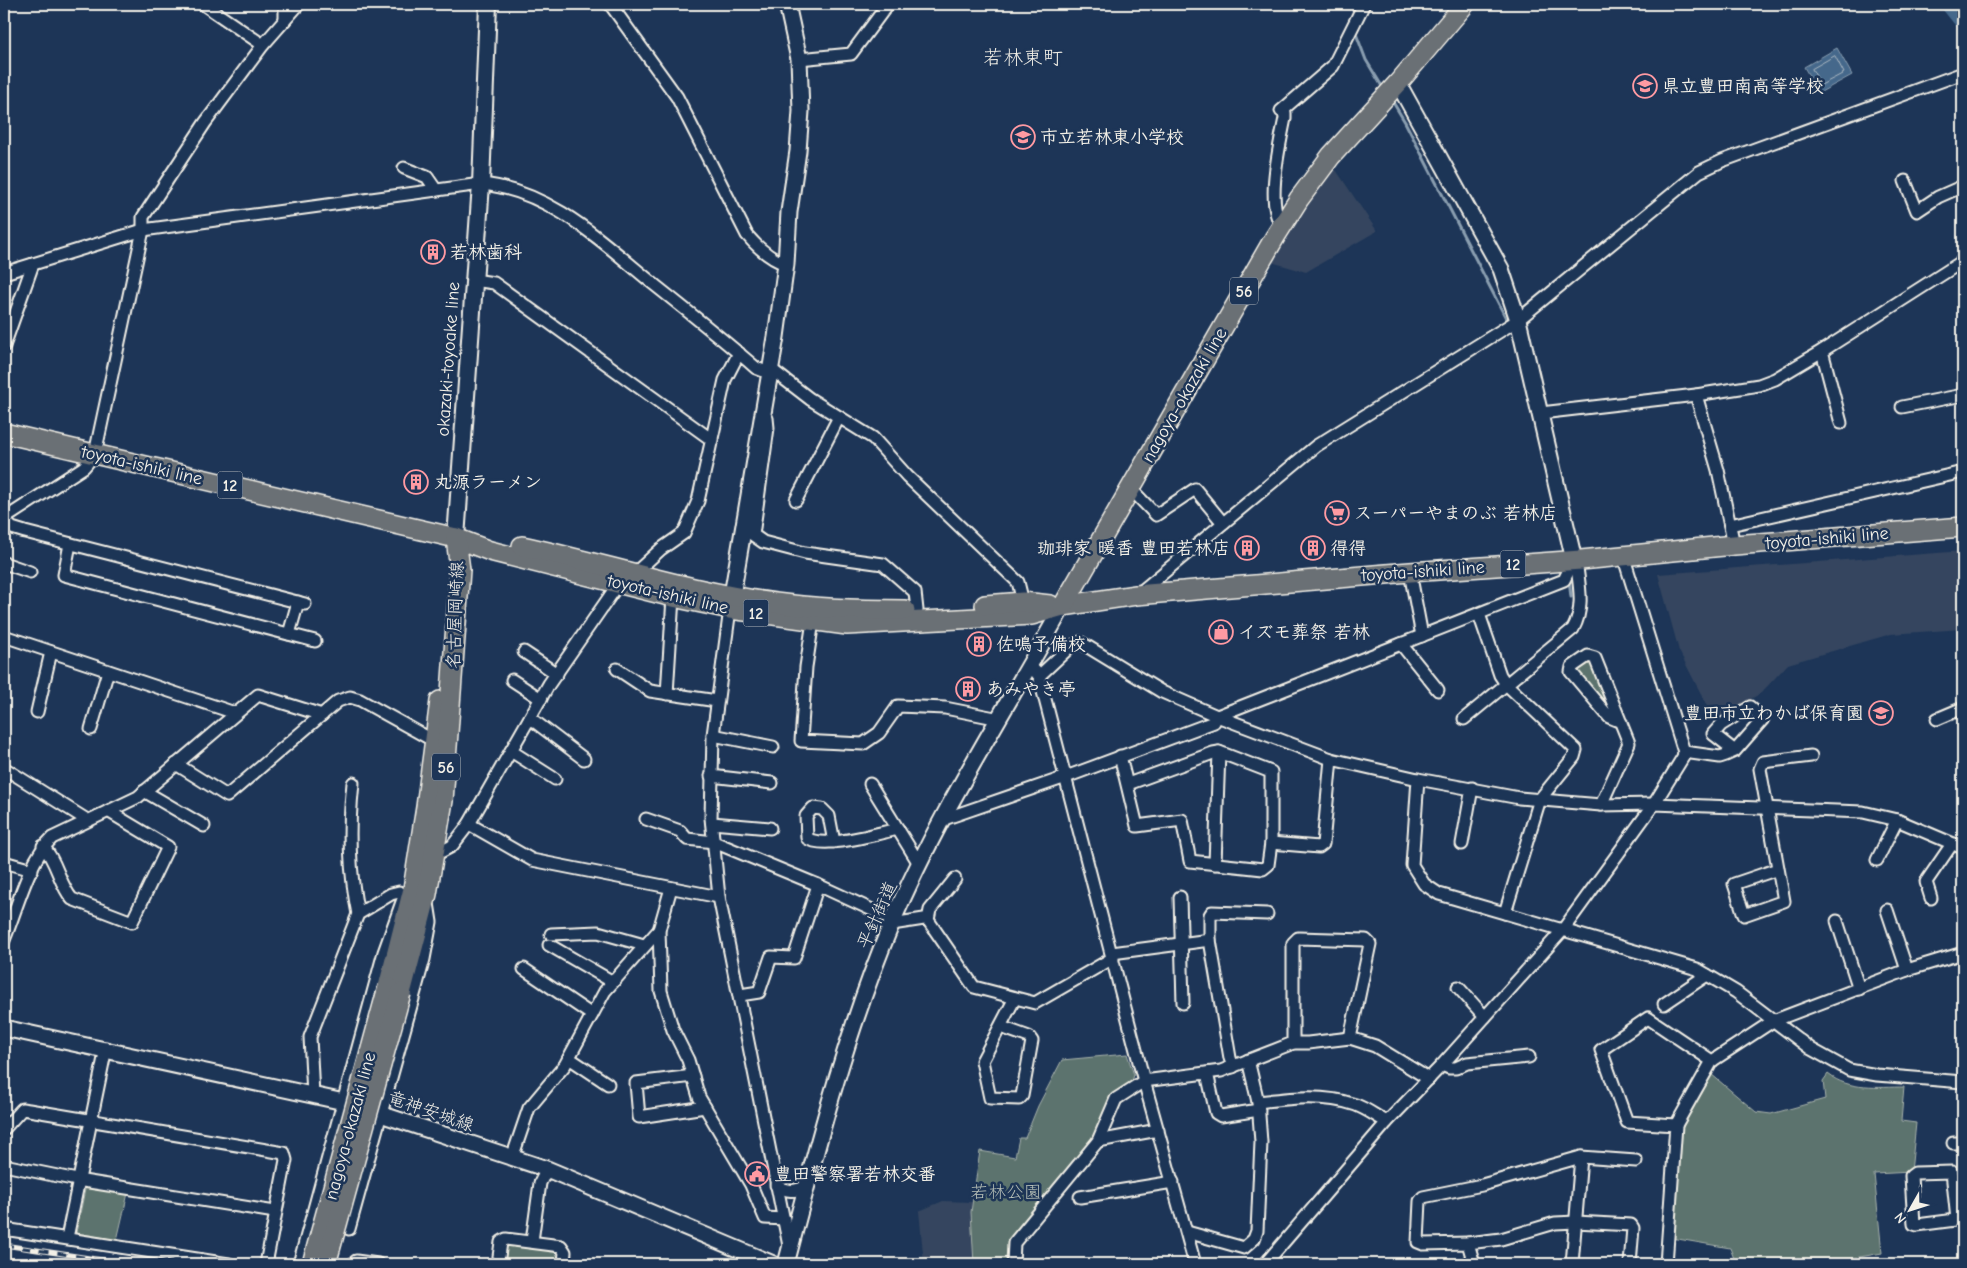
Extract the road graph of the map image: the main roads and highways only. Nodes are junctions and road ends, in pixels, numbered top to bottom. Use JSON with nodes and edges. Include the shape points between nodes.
{"nodes":[{"id":1,"x":488,"y":4,"type":"edge"},
{"id":2,"x":1461,"y":6,"type":"edge"},
{"id":3,"x":4,"y":432,"type":"edge"},
{"id":4,"x":1963,"y":527,"type":"edge"},
{"id":5,"x":456,"y":538,"type":"junction"},
{"id":6,"x":627,"y":578,"type":"junction"},
{"id":7,"x":731,"y":602,"type":"junction"},
{"id":8,"x":1064,"y":606,"type":"junction"},
{"id":9,"x":415,"y":892,"type":"junction"},
{"id":10,"x":395,"y":990,"type":"junction"},
{"id":11,"x":312,"y":1264,"type":"edge"},
{"id":12,"x":326,"y":1264,"type":"edge"}],
"edges":[{"from":1,"to":5,"type":"main road","name":"okazaki-toyoake line","via":[[481,184]]},
{"from":2,"to":8,"type":"main road","name":"nagoya-okazaki line","number":"56","via":[[1398,83],[1331,156],[1282,226]]},
{"from":3,"to":5,"type":"main road","name":"toyota-ishiki line","number":"12"},
{"from":4,"to":8,"type":"main road","name":"toyota-ishiki line","number":"12","via":[[1136,595]]},
{"from":5,"to":6,"type":"main road","name":"toyota-ishiki line","number":"12","via":[[490,551]]},
{"from":5,"to":9,"type":"main road","name":"名古屋岡崎線","number":"56","via":[[447,571],[440,704]]},
{"from":5,"to":9,"type":"main road","name":"名古屋岡崎線","number":"56","via":[[460,580],[443,801],[436,855]]},
{"from":6,"to":7,"type":"main road","name":"toyota-ishiki line","number":"12"},
{"from":6,"to":7,"type":"main road","name":"toyota-ishiki line","number":"12","via":[[672,597]]},
{"from":7,"to":8,"type":"main road","name":"toyota-ishiki line","number":"12","via":[[857,610],[917,610],[1023,602]]},
{"from":7,"to":8,"type":"main road","name":"toyota-ishiki line","number":"12","via":[[813,621],[847,625],[1032,615]]},
{"from":9,"to":10,"type":"main road","name":"名古屋岡崎線","number":"56"},
{"from":10,"to":11,"type":"main road","name":"nagoya-okazaki line","number":"56","bridge":true},
{"from":10,"to":12,"type":"main road","name":"nagoya-okazaki line","number":"56","bridge":true}]}
